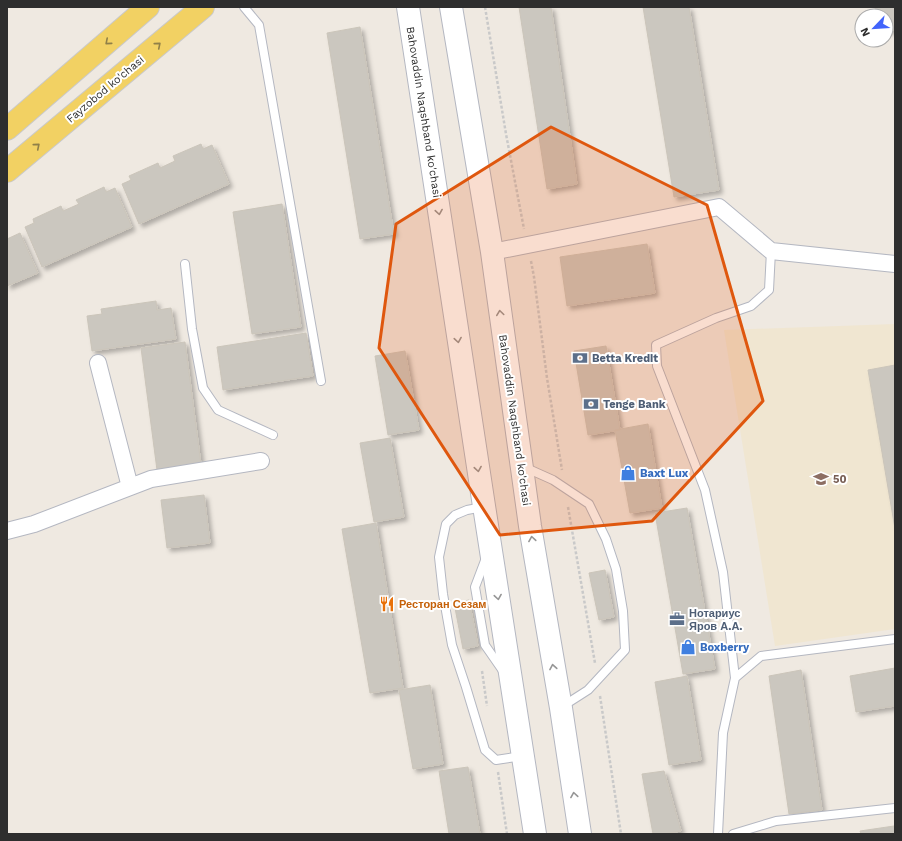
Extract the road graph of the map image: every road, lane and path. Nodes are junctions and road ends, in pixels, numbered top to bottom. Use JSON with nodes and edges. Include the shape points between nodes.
{"nodes":[{"id":1,"x":203,"y":7,"type":"edge"},
{"id":2,"x":244,"y":7,"type":"edge"},
{"id":3,"x":408,"y":7,"type":"edge"},
{"id":4,"x":451,"y":7,"type":"edge"},
{"id":5,"x":485,"y":7,"type":"edge"},
{"id":6,"x":142,"y":9,"type":"edge"},
{"id":7,"x":7,"y":130,"type":"edge"},
{"id":8,"x":7,"y":171,"type":"edge"},
{"id":9,"x":527,"y":245,"type":"junction"},
{"id":10,"x":771,"y":251,"type":"junction"},
{"id":11,"x":492,"y":252,"type":"junction"},
{"id":12,"x":185,"y":264,"type":"dead end"},
{"id":13,"x":895,"y":264,"type":"edge"},
{"id":14,"x":98,"y":363,"type":"dead end"},
{"id":15,"x":321,"y":381,"type":"dead end"},
{"id":16,"x":273,"y":435,"type":"dead end"},
{"id":17,"x":261,"y":462,"type":"dead end"},
{"id":18,"x":522,"y":466,"type":"junction"},
{"id":19,"x":562,"y":472,"type":"dead end"},
{"id":20,"x":130,"y":487,"type":"junction"},
{"id":21,"x":567,"y":502,"type":"dead end"},
{"id":22,"x":484,"y":506,"type":"junction"},
{"id":23,"x":7,"y":531,"type":"edge"},
{"id":24,"x":895,"y":639,"type":"edge"},
{"id":25,"x":596,"y":670,"type":"dead end"},
{"id":26,"x":735,"y":678,"type":"junction"},
{"id":27,"x":600,"y":693,"type":"dead end"},
{"id":28,"x":561,"y":708,"type":"junction"},
{"id":29,"x":523,"y":756,"type":"junction"},
{"id":30,"x":895,"y":808,"type":"edge"},
{"id":31,"x":535,"y":834,"type":"edge"},
{"id":32,"x":580,"y":834,"type":"edge"},
{"id":33,"x":621,"y":834,"type":"edge"},
{"id":34,"x":718,"y":834,"type":"edge"},
{"id":35,"x":733,"y":834,"type":"edge"}],
"edges":[{"from":8,"to":1,"type":"main road","name":"Fayzobod ko'chasi","one_way":true},
{"from":2,"to":15,"type":"lane","via":[[259,25]]},
{"from":3,"to":22,"type":"main road","name":"Bahovaddin Naqshband ko'chasi","one_way":true},
{"from":4,"to":11,"type":"main road","name":"Bahovaddin Naqshband ko'chasi"},
{"from":5,"to":9,"type":"path"},
{"from":6,"to":7,"type":"main road","one_way":true},
{"from":9,"to":10,"type":"street","via":[[719,207]]},
{"from":9,"to":11,"type":"street"},
{"from":9,"to":19,"type":"path","via":[[534,277],[546,378]]},
{"from":10,"to":13,"type":"street"},
{"from":10,"to":26,"type":"lane","via":[[769,290],[751,306],[716,318],[656,345],[657,366],[705,490],[723,572]]},
{"from":18,"to":11,"type":"main road","name":"Bahovaddin Naqshband ko'chasi","one_way":true},
{"from":12,"to":16,"type":"lane","via":[[192,329],[203,388],[218,410]]},
{"from":14,"to":20,"type":"street"},
{"from":17,"to":20,"type":"street","via":[[151,479]]},
{"from":28,"to":18,"type":"main road","name":"Bahovaddin Naqshband ko'chasi","one_way":true},
{"from":18,"to":28,"type":"lane","via":[[553,480],[589,504],[609,546],[616,569],[623,611],[625,650],[588,690]]},
{"from":20,"to":23,"type":"street","via":[[34,524]]},
{"from":21,"to":25,"type":"path"},
{"from":22,"to":29,"type":"main road","name":"Bahovaddin Naqshband ko'chasi"},
{"from":22,"to":29,"type":"lane","via":[[467,510],[446,524],[440,557],[443,594],[452,645],[485,750],[496,760]]},
{"from":24,"to":26,"type":"lane","via":[[761,656]]},
{"from":26,"to":34,"type":"lane","via":[[723,733]]},
{"from":27,"to":33,"type":"path"},
{"from":32,"to":28,"type":"main road","name":"Bahovaddin Naqshband ko'chasi","one_way":true},
{"from":29,"to":31,"type":"main road","name":"Bahovaddin Naqshband ko'chasi"},
{"from":30,"to":35,"type":"lane","via":[[776,821]]}]}
